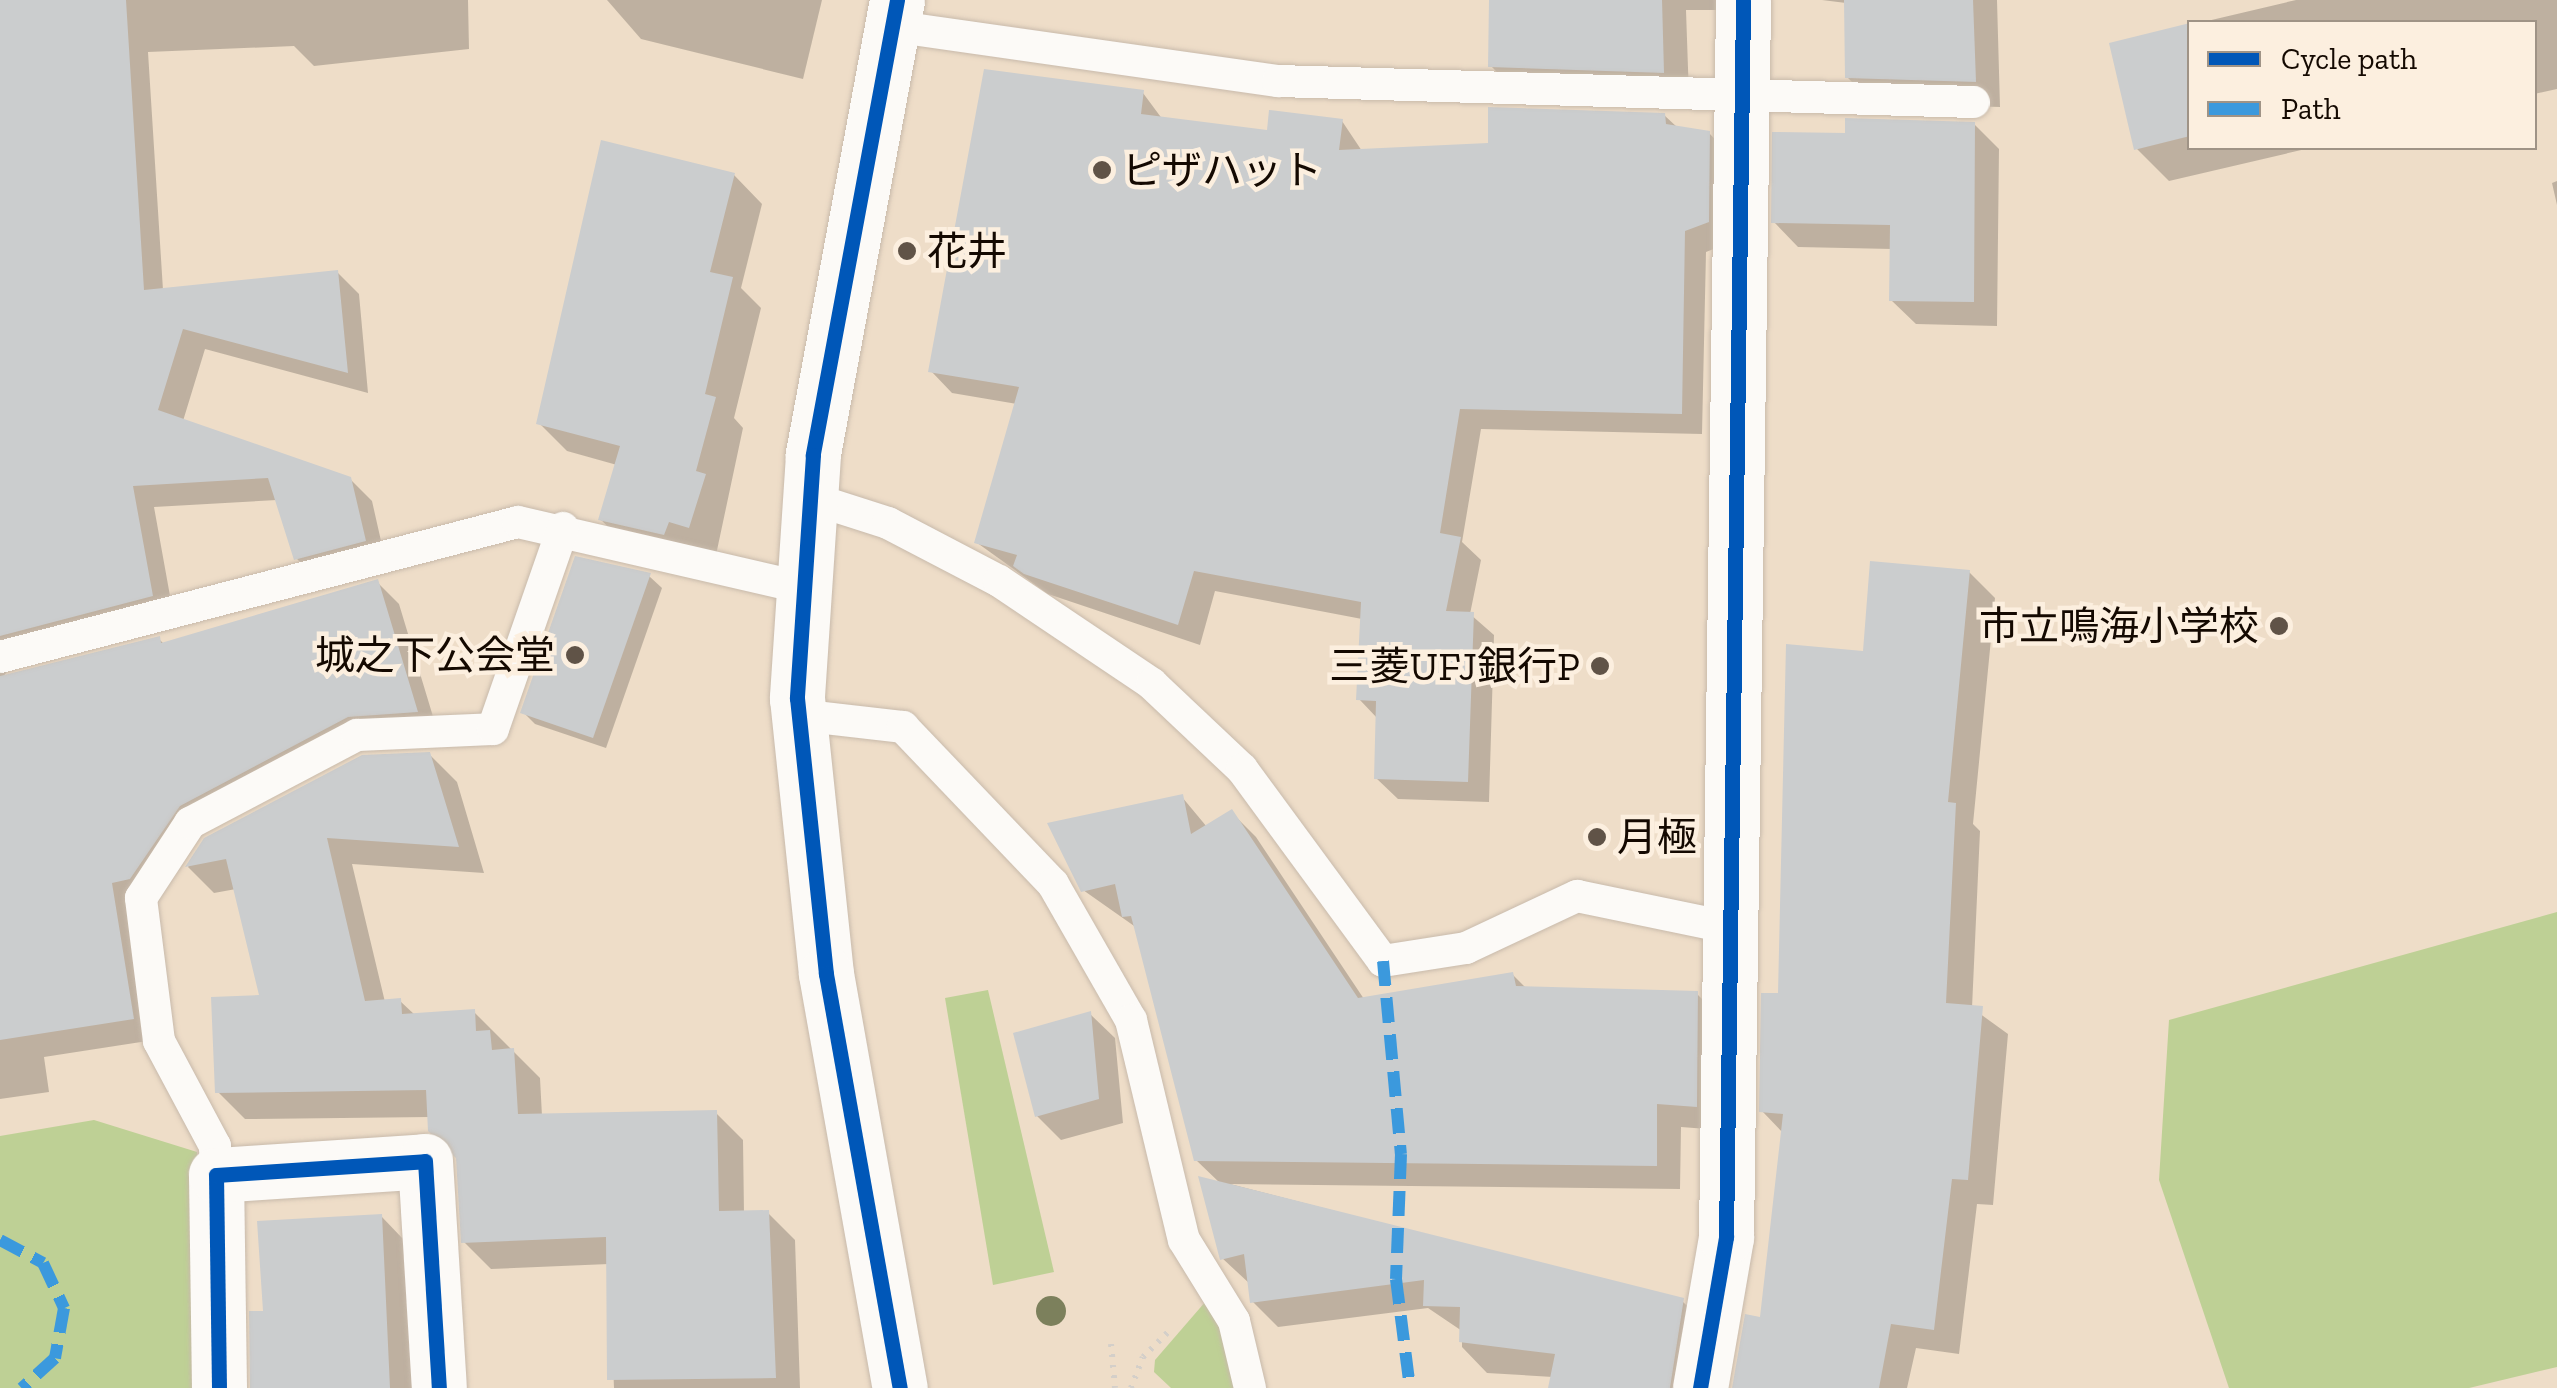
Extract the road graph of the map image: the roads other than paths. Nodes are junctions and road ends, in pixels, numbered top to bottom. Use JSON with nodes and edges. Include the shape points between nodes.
{"nodes":[{"id":1,"x":1743,"y":0,"type":"edge"},
{"id":2,"x":894,"y":13,"type":"edge"},
{"id":3,"x":1741,"y":93,"type":"junction"},
{"id":4,"x":1974,"y":102,"type":"dead end"},
{"id":5,"x":810,"y":498,"type":"junction"},
{"id":6,"x":563,"y":528,"type":"junction"},
{"id":7,"x":802,"y":588,"type":"junction"},
{"id":8,"x":0,"y":657,"type":"edge"},
{"id":9,"x":798,"y":715,"type":"junction"},
{"id":10,"x":1732,"y":928,"type":"junction"},
{"id":11,"x":216,"y":1175,"type":"junction"},
{"id":12,"x":220,"y":1388,"type":"edge"},
{"id":13,"x":440,"y":1388,"type":"edge"},
{"id":14,"x":900,"y":1388,"type":"edge"},
{"id":15,"x":1250,"y":1388,"type":"edge"},
{"id":16,"x":1700,"y":1388,"type":"edge"}],
"edges":[{"from":1,"to":3,"type":"street"},
{"from":2,"to":3,"type":"lane","via":[[1278,81]]},
{"from":2,"to":5,"type":"street","via":[[832,318]]},
{"from":3,"to":4,"type":"lane"},
{"from":3,"to":10,"type":"street"},
{"from":5,"to":7,"type":"street"},
{"from":5,"to":10,"type":"lane","via":[[888,523],[999,581],[1152,684],[1242,770],[1383,961],[1466,948],[1577,896]]},
{"from":6,"to":7,"type":"lane"},
{"from":6,"to":8,"type":"lane","via":[[518,522]]},
{"from":6,"to":11,"type":"lane","via":[[493,729],[357,735],[190,823],[141,898],[159,1040],[215,1146]]},
{"from":7,"to":9,"type":"street"},
{"from":9,"to":14,"type":"street","via":[[826,974]]},
{"from":9,"to":15,"type":"lane","via":[[902,727],[1054,884],[1132,1020],[1184,1240],[1234,1321]]},
{"from":10,"to":16,"type":"street","via":[[1726,1237]]},
{"from":11,"to":12,"type":"street"},
{"from":11,"to":13,"type":"street","via":[[425,1161]]}]}
